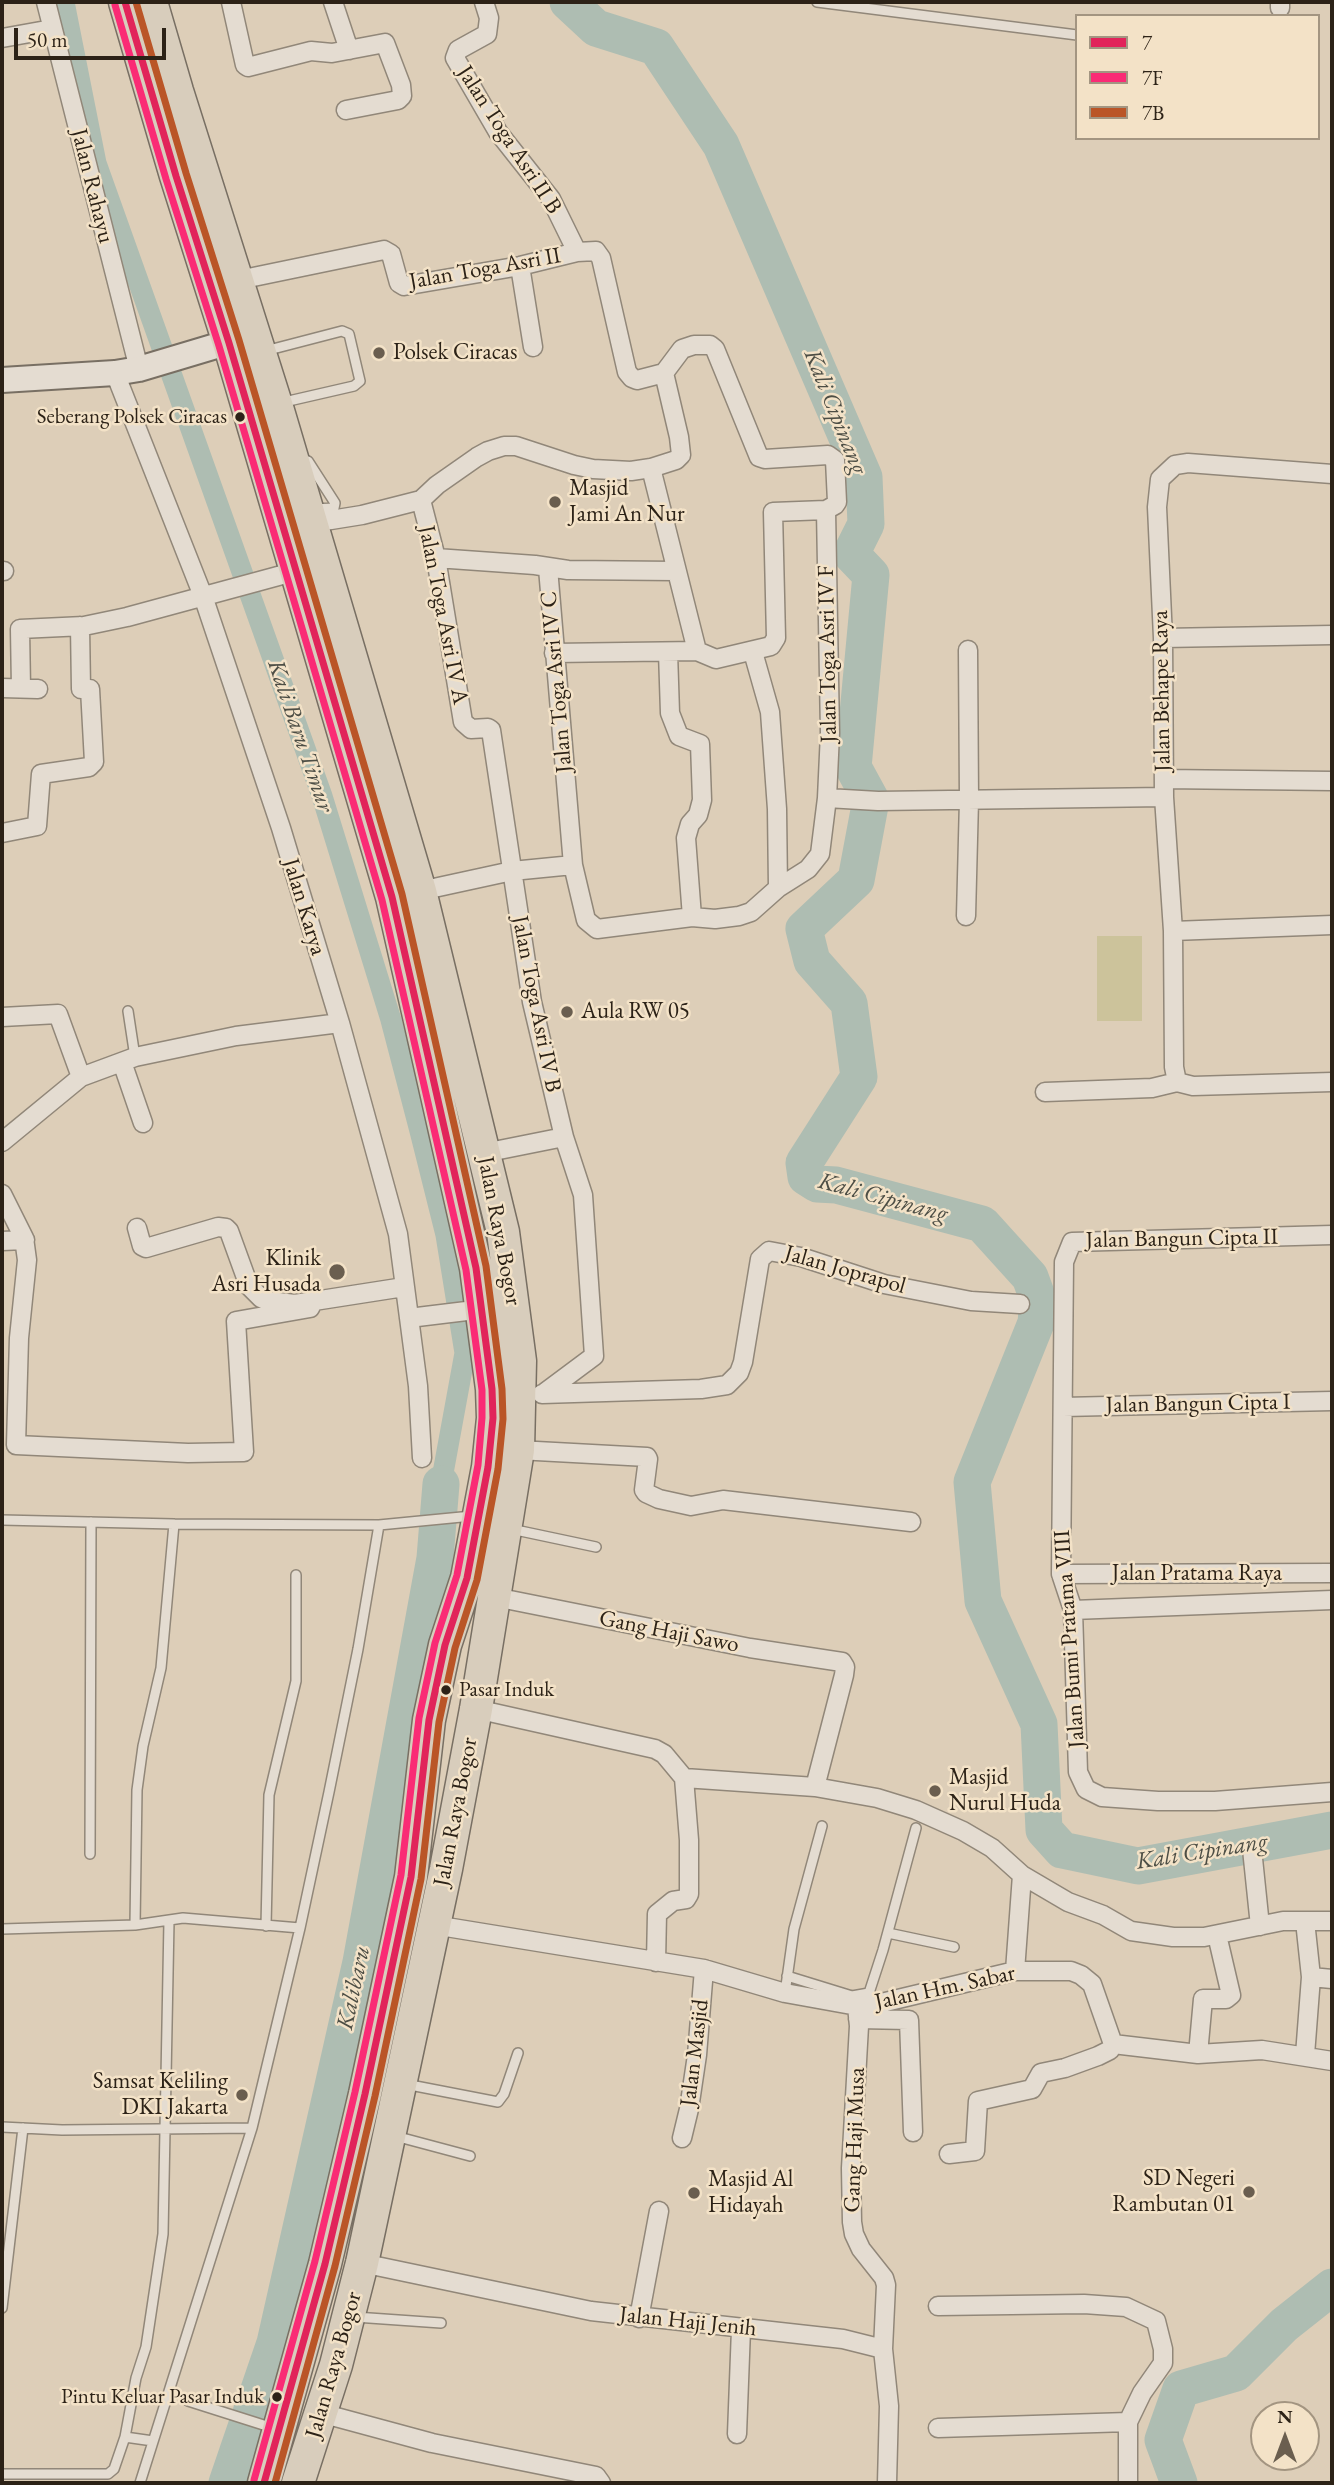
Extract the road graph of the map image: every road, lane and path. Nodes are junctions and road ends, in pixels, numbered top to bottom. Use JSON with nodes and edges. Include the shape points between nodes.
{"nodes":[{"id":1,"x":46,"y":2,"type":"edge"},
{"id":2,"x":125,"y":2,"type":"edge"},
{"id":3,"x":151,"y":2,"type":"edge"},
{"id":4,"x":231,"y":2,"type":"edge"},
{"id":5,"x":333,"y":2,"type":"edge"},
{"id":6,"x":484,"y":2,"type":"edge"},
{"id":7,"x":817,"y":2,"type":"edge"},
{"id":8,"x":52,"y":29,"type":"junction"},
{"id":9,"x":1075,"y":35,"type":"edge"},
{"id":10,"x":2,"y":38,"type":"edge"},
{"id":11,"x":349,"y":50,"type":"junction"},
{"id":12,"x":345,"y":110,"type":"dead end"},
{"id":13,"x":578,"y":253,"type":"junction"},
{"id":14,"x":520,"y":266,"type":"junction"},
{"id":15,"x":224,"y":283,"type":"junction"},
{"id":16,"x":247,"y":343,"type":"junction"},
{"id":17,"x":533,"y":347,"type":"dead end"},
{"id":18,"x":137,"y":369,"type":"junction"},
{"id":19,"x":664,"y":373,"type":"junction"},
{"id":20,"x":2,"y":380,"type":"edge"},
{"id":21,"x":276,"y":404,"type":"junction"},
{"id":22,"x":650,"y":468,"type":"junction"},
{"id":23,"x":1332,"y":474,"type":"edge"},
{"id":24,"x":421,"y":500,"type":"junction"},
{"id":25,"x":826,"y":510,"type":"junction"},
{"id":26,"x":295,"y":519,"type":"junction"},
{"id":27,"x":436,"y":558,"type":"junction"},
{"id":28,"x":548,"y":568,"type":"junction"},
{"id":29,"x":298,"y":571,"type":"junction"},
{"id":30,"x":676,"y":571,"type":"junction"},
{"id":31,"x":203,"y":596,"type":"junction"},
{"id":32,"x":80,"y":626,"type":"junction"},
{"id":33,"x":1332,"y":635,"type":"edge"},
{"id":34,"x":1163,"y":638,"type":"junction"},
{"id":35,"x":968,"y":650,"type":"dead end"},
{"id":36,"x":697,"y":651,"type":"junction"},
{"id":37,"x":668,"y":652,"type":"junction"},
{"id":38,"x":752,"y":652,"type":"junction"},
{"id":39,"x":554,"y":653,"type":"junction"},
{"id":40,"x":2,"y":688,"type":"edge"},
{"id":41,"x":1332,"y":781,"type":"edge"},
{"id":42,"x":1164,"y":788,"type":"junction"},
{"id":43,"x":827,"y":798,"type":"junction"},
{"id":44,"x":969,"y":800,"type":"junction"},
{"id":45,"x":2,"y":834,"type":"edge"},
{"id":46,"x":573,"y":866,"type":"junction"},
{"id":47,"x":512,"y":871,"type":"junction"},
{"id":48,"x":778,"y":888,"type":"junction"},
{"id":49,"x":420,"y":891,"type":"junction"},
{"id":50,"x":966,"y":916,"type":"dead end"},
{"id":51,"x":692,"y":917,"type":"junction"},
{"id":52,"x":1332,"y":925,"type":"edge"},
{"id":53,"x":1173,"y":931,"type":"junction"},
{"id":54,"x":128,"y":1011,"type":"dead end"},
{"id":55,"x":2,"y":1017,"type":"edge"},
{"id":56,"x":341,"y":1023,"type":"junction"},
{"id":57,"x":128,"y":1060,"type":"junction"},
{"id":58,"x":81,"y":1077,"type":"junction"},
{"id":59,"x":1177,"y":1082,"type":"junction"},
{"id":60,"x":1332,"y":1083,"type":"edge"},
{"id":61,"x":1045,"y":1092,"type":"dead end"},
{"id":62,"x":142,"y":1122,"type":"dead end"},
{"id":63,"x":564,"y":1137,"type":"junction"},
{"id":64,"x":2,"y":1142,"type":"edge"},
{"id":65,"x":484,"y":1153,"type":"junction"},
{"id":66,"x":2,"y":1194,"type":"edge"},
{"id":67,"x":137,"y":1228,"type":"dead end"},
{"id":68,"x":1332,"y":1235,"type":"edge"},
{"id":69,"x":25,"y":1240,"type":"junction"},
{"id":70,"x":2,"y":1241,"type":"edge"},
{"id":71,"x":404,"y":1287,"type":"junction"},
{"id":72,"x":314,"y":1300,"type":"junction"},
{"id":73,"x":1020,"y":1304,"type":"dead end"},
{"id":74,"x":478,"y":1310,"type":"junction"},
{"id":75,"x":409,"y":1318,"type":"junction"},
{"id":76,"x":532,"y":1395,"type":"junction"},
{"id":77,"x":1332,"y":1401,"type":"edge"},
{"id":78,"x":1063,"y":1407,"type":"junction"},
{"id":79,"x":518,"y":1450,"type":"junction"},
{"id":80,"x":422,"y":1458,"type":"dead end"},
{"id":81,"x":2,"y":1520,"type":"edge"},
{"id":82,"x":91,"y":1522,"type":"junction"},
{"id":83,"x":493,"y":1522,"type":"junction"},
{"id":84,"x":911,"y":1522,"type":"dead end"},
{"id":85,"x":174,"y":1524,"type":"junction"},
{"id":86,"x":379,"y":1525,"type":"junction"},
{"id":87,"x":596,"y":1547,"type":"dead end"},
{"id":88,"x":1332,"y":1573,"type":"edge"},
{"id":89,"x":1061,"y":1574,"type":"junction"},
{"id":90,"x":296,"y":1575,"type":"dead end"},
{"id":91,"x":495,"y":1597,"type":"junction"},
{"id":92,"x":1332,"y":1600,"type":"edge"},
{"id":93,"x":1073,"y":1610,"type":"junction"},
{"id":94,"x":476,"y":1709,"type":"junction"},
{"id":95,"x":684,"y":1778,"type":"junction"},
{"id":96,"x":815,"y":1787,"type":"junction"},
{"id":97,"x":1332,"y":1792,"type":"edge"},
{"id":98,"x":822,"y":1826,"type":"dead end"},
{"id":99,"x":916,"y":1828,"type":"dead end"},
{"id":100,"x":1252,"y":1849,"type":"dead end"},
{"id":101,"x":90,"y":1854,"type":"dead end"},
{"id":102,"x":1022,"y":1875,"type":"junction"},
{"id":103,"x":169,"y":1921,"type":"junction"},
{"id":104,"x":1305,"y":1921,"type":"junction"},
{"id":105,"x":1332,"y":1921,"type":"edge"},
{"id":106,"x":135,"y":1925,"type":"junction"},
{"id":107,"x":434,"y":1925,"type":"junction"},
{"id":108,"x":266,"y":1926,"type":"junction"},
{"id":109,"x":1260,"y":1926,"type":"junction"},
{"id":110,"x":2,"y":1928,"type":"edge"},
{"id":111,"x":300,"y":1928,"type":"junction"},
{"id":112,"x":888,"y":1933,"type":"junction"},
{"id":113,"x":1217,"y":1935,"type":"junction"},
{"id":114,"x":954,"y":1947,"type":"dead end"},
{"id":115,"x":656,"y":1962,"type":"junction"},
{"id":116,"x":704,"y":1969,"type":"junction"},
{"id":117,"x":1015,"y":1971,"type":"junction"},
{"id":118,"x":1311,"y":1977,"type":"junction"},
{"id":119,"x":1332,"y":1979,"type":"edge"},
{"id":120,"x":786,"y":1985,"type":"junction"},
{"id":121,"x":858,"y":2013,"type":"junction"},
{"id":122,"x":1113,"y":2044,"type":"junction"},
{"id":123,"x":518,"y":2053,"type":"dead end"},
{"id":124,"x":1198,"y":2054,"type":"junction"},
{"id":125,"x":1305,"y":2055,"type":"junction"},
{"id":126,"x":1332,"y":2061,"type":"edge"},
{"id":127,"x":400,"y":2084,"type":"junction"},
{"id":128,"x":2,"y":2127,"type":"edge"},
{"id":129,"x":23,"y":2128,"type":"junction"},
{"id":130,"x":252,"y":2128,"type":"junction"},
{"id":131,"x":165,"y":2129,"type":"junction"},
{"id":132,"x":913,"y":2133,"type":"dead end"},
{"id":133,"x":390,"y":2135,"type":"junction"},
{"id":134,"x":682,"y":2137,"type":"dead end"},
{"id":135,"x":949,"y":2154,"type":"dead end"},
{"id":136,"x":470,"y":2156,"type":"dead end"},
{"id":137,"x":659,"y":2211,"type":"dead end"},
{"id":138,"x":362,"y":2263,"type":"junction"},
{"id":139,"x":938,"y":2306,"type":"dead end"},
{"id":140,"x":2,"y":2308,"type":"edge"},
{"id":141,"x":350,"y":2316,"type":"junction"},
{"id":142,"x":639,"y":2318,"type":"junction"},
{"id":143,"x":441,"y":2323,"type":"dead end"},
{"id":144,"x":741,"y":2329,"type":"junction"},
{"id":145,"x":883,"y":2349,"type":"junction"},
{"id":146,"x":188,"y":2401,"type":"dead end"},
{"id":147,"x":321,"y":2413,"type":"junction"},
{"id":148,"x":1128,"y":2422,"type":"junction"},
{"id":149,"x":267,"y":2426,"type":"junction"},
{"id":150,"x":938,"y":2428,"type":"dead end"},
{"id":151,"x":737,"y":2434,"type":"dead end"},
{"id":152,"x":125,"y":2437,"type":"junction"},
{"id":153,"x":153,"y":2441,"type":"junction"},
{"id":154,"x":2,"y":2474,"type":"edge"},
{"id":155,"x":598,"y":2480,"type":"edge"},
{"id":156,"x":140,"y":2483,"type":"edge"},
{"id":157,"x":264,"y":2483,"type":"edge"},
{"id":158,"x":298,"y":2483,"type":"edge"},
{"id":159,"x":887,"y":2483,"type":"edge"},
{"id":160,"x":1128,"y":2483,"type":"edge"}],
"edges":[{"from":1,"to":8,"type":"street","name":"Jalan Rahayu"},
{"from":2,"to":15,"type":"highway","name":"Jalan Raya Bogor","via":[[176,176]]},
{"from":3,"to":15,"type":"highway","name":"Jalan Raya Bogor"},
{"from":4,"to":11,"type":"street","via":[[246,66],[311,51]]},
{"from":5,"to":11,"type":"street"},
{"from":6,"to":13,"type":"street","name":"Jalan Toga Asri II B","via":[[490,25],[486,36],[458,50],[455,58],[498,132],[551,199]]},
{"from":7,"to":9,"type":"lane"},
{"from":8,"to":10,"type":"street"},
{"from":8,"to":18,"type":"street","name":"Jalan Rahayu"},
{"from":11,"to":12,"type":"street","via":[[385,43],[403,91],[398,100]]},
{"from":13,"to":14,"type":"street","name":"Jalan Toga Asri II"},
{"from":13,"to":19,"type":"street","via":[[592,250],[601,258],[629,376],[637,380]]},
{"from":14,"to":15,"type":"street","name":"Jalan Toga Asri II","via":[[402,286],[391,254],[380,250]]},
{"from":14,"to":17,"type":"street"},
{"from":15,"to":16,"type":"highway","name":"Jalan Raya Bogor"},
{"from":16,"to":18,"type":"street"},
{"from":16,"to":21,"type":"highway","name":"Jalan Raya Bogor"},
{"from":16,"to":21,"type":"lane","via":[[342,331],[349,334],[360,381]]},
{"from":16,"to":26,"type":"highway","name":"Jalan Raya Bogor"},
{"from":18,"to":20,"type":"street"},
{"from":18,"to":31,"type":"street","name":"Jalan Karya"},
{"from":19,"to":22,"type":"street","via":[[681,455]]},
{"from":19,"to":25,"type":"street","name":"Jalan Toga Asri IV F","via":[[682,349],[704,344],[713,347],[759,457],[828,455],[835,460],[837,502]]},
{"from":21,"to":26,"type":"highway","name":"Jalan Raya Bogor","via":[[293,461]]},
{"from":22,"to":24,"type":"street","via":[[574,466],[510,445],[477,457]]},
{"from":22,"to":30,"type":"street"},
{"from":23,"to":34,"type":"street","name":"Jalan Behape Raya","via":[[1188,463],[1167,471],[1160,479],[1157,507]]},
{"from":24,"to":26,"type":"street","via":[[362,515]]},
{"from":24,"to":27,"type":"street","name":"Jalan Toga Asri IV A"},
{"from":25,"to":38,"type":"street","via":[[773,512],[776,638],[771,646]]},
{"from":25,"to":43,"type":"street","name":"Jalan Toga Asri IV F"},
{"from":26,"to":29,"type":"highway","name":"Jalan Raya Bogor"},
{"from":27,"to":28,"type":"street","name":"Jalan Toga Asri IV C"},
{"from":27,"to":47,"type":"street","name":"Jalan Toga Asri IV A","via":[[463,722],[471,729],[491,730]]},
{"from":28,"to":30,"type":"street"},
{"from":28,"to":39,"type":"street","name":"Jalan Toga Asri IV C"},
{"from":29,"to":31,"type":"street"},
{"from":29,"to":49,"type":"highway","name":"Jalan Raya Bogor"},
{"from":29,"to":74,"type":"highway","name":"Jalan Raya Bogor","via":[[392,897],[476,1268]]},
{"from":30,"to":36,"type":"street"},
{"from":31,"to":32,"type":"street"},
{"from":31,"to":56,"type":"street","name":"Jalan Karya"},
{"from":32,"to":40,"type":"street","via":[[20,629],[29,688]]},
{"from":32,"to":45,"type":"street","via":[[81,688],[90,689],[94,763],[40,775],[36,827]]},
{"from":33,"to":34,"type":"street"},
{"from":34,"to":42,"type":"street","name":"Jalan Behape Raya"},
{"from":35,"to":44,"type":"street"},
{"from":36,"to":37,"type":"street"},
{"from":36,"to":38,"type":"street","via":[[716,659]]},
{"from":37,"to":39,"type":"street"},
{"from":37,"to":51,"type":"street","via":[[670,713],[679,736],[700,744],[702,800],[686,838]]},
{"from":38,"to":48,"type":"street","via":[[770,712]]},
{"from":39,"to":46,"type":"street","name":"Jalan Toga Asri IV C"},
{"from":41,"to":42,"type":"street"},
{"from":42,"to":44,"type":"street"},
{"from":42,"to":53,"type":"street","name":"Jalan Behape Raya"},
{"from":43,"to":44,"type":"street"},
{"from":43,"to":48,"type":"street","name":"Jalan Toga Asri IV F","via":[[820,854],[808,869]]},
{"from":44,"to":50,"type":"street"},
{"from":46,"to":47,"type":"street"},
{"from":46,"to":51,"type":"street","name":"Jalan Toga Asri IV C","via":[[586,920],[597,929]]},
{"from":47,"to":49,"type":"street"},
{"from":47,"to":63,"type":"street","name":"Jalan Toga Asri IV B","via":[[532,1002]]},
{"from":48,"to":51,"type":"street","name":"Jalan Toga Asri IV F","via":[[745,915]]},
{"from":49,"to":65,"type":"highway","name":"Jalan Raya Bogor"},
{"from":52,"to":53,"type":"street"},
{"from":53,"to":59,"type":"street","name":"Jalan Behape Raya"},
{"from":54,"to":57,"type":"lane"},
{"from":55,"to":58,"type":"street","via":[[58,1013]]},
{"from":56,"to":57,"type":"street","via":[[236,1036]]},
{"from":56,"to":71,"type":"street","name":"Jalan Karya","via":[[398,1234]]},
{"from":57,"to":58,"type":"street"},
{"from":57,"to":62,"type":"street"},
{"from":58,"to":64,"type":"street"},
{"from":59,"to":60,"type":"street","via":[[1194,1086]]},
{"from":59,"to":61,"type":"street","via":[[1152,1088]]},
{"from":63,"to":65,"type":"street"},
{"from":63,"to":76,"type":"street","name":"Jalan Toga Asri IV B","via":[[583,1195],[594,1354]]},
{"from":65,"to":76,"type":"highway","name":"Jalan Raya Bogor","via":[[510,1270],[520,1361]]},
{"from":66,"to":69,"type":"street"},
{"from":67,"to":72,"type":"street","via":[[146,1248],[226,1228],[254,1293],[280,1303]]},
{"from":68,"to":78,"type":"street","name":"Jalan Bangun Cipta II","via":[[1072,1242],[1064,1262]]},
{"from":69,"to":70,"type":"street"},
{"from":69,"to":72,"type":"street","via":[[16,1446],[244,1452],[236,1321],[310,1308]]},
{"from":71,"to":72,"type":"street"},
{"from":71,"to":75,"type":"street","name":"Jalan Karya"},
{"from":73,"to":76,"type":"street","name":"Jalan Joprapol","via":[[971,1301],[884,1284],[769,1251],[760,1259],[743,1362],[727,1385]]},
{"from":74,"to":75,"type":"street"},
{"from":74,"to":83,"type":"highway","name":"Jalan Raya Bogor","via":[[492,1389],[488,1467]]},
{"from":75,"to":80,"type":"street","name":"Jalan Karya"},
{"from":76,"to":79,"type":"highway","name":"Jalan Raya Bogor"},
{"from":77,"to":78,"type":"street","name":"Jalan Bangun Cipta I"},
{"from":78,"to":89,"type":"street","name":"Jalan Bumi Pratama VIII"},
{"from":79,"to":83,"type":"highway","name":"Jalan Raya Bogor"},
{"from":79,"to":84,"type":"street","via":[[647,1457],[646,1493],[691,1506],[723,1500]]},
{"from":81,"to":82,"type":"lane"},
{"from":82,"to":85,"type":"lane"},
{"from":82,"to":101,"type":"lane"},
{"from":83,"to":86,"type":"lane"},
{"from":83,"to":87,"type":"lane"},
{"from":83,"to":91,"type":"highway","name":"Jalan Raya Bogor"},
{"from":83,"to":149,"type":"highway","name":"Jalan Raya Bogor","via":[[467,1578],[445,1645],[429,1720],[411,1877],[325,2264]]},
{"from":85,"to":86,"type":"lane"},
{"from":85,"to":106,"type":"lane","via":[[161,1668],[142,1746],[137,1790]]},
{"from":86,"to":111,"type":"lane"},
{"from":88,"to":89,"type":"street","name":"Jalan Pratama Raya"},
{"from":89,"to":93,"type":"street","name":"Jalan Bumi Pratama VIII"},
{"from":90,"to":108,"type":"lane","via":[[296,1681],[270,1795]]},
{"from":91,"to":94,"type":"highway","name":"Jalan Raya Bogor"},
{"from":91,"to":96,"type":"street","name":"Gang Haji Sawo","via":[[843,1663],[844,1675]]},
{"from":92,"to":93,"type":"street","name":"Jalan Pratama Raya"},
{"from":93,"to":97,"type":"street","name":"Jalan Bumi Pratama VIII","via":[[1078,1772],[1086,1789],[1102,1797],[1158,1801]]},
{"from":94,"to":95,"type":"street","via":[[655,1749]]},
{"from":94,"to":107,"type":"highway","name":"Jalan Raya Bogor"},
{"from":95,"to":96,"type":"street"},
{"from":95,"to":115,"type":"street","via":[[689,1894],[657,1914]]},
{"from":96,"to":102,"type":"street","via":[[894,1802],[938,1819],[992,1848]]},
{"from":98,"to":120,"type":"lane","via":[[794,1929]]},
{"from":99,"to":112,"type":"lane"},
{"from":100,"to":109,"type":"street"},
{"from":102,"to":113,"type":"street","via":[[1131,1931],[1173,1937]]},
{"from":102,"to":117,"type":"street"},
{"from":103,"to":106,"type":"lane"},
{"from":103,"to":108,"type":"lane"},
{"from":103,"to":131,"type":"lane"},
{"from":104,"to":105,"type":"street"},
{"from":104,"to":109,"type":"street"},
{"from":104,"to":118,"type":"street"},
{"from":106,"to":110,"type":"lane"},
{"from":107,"to":115,"type":"street","name":"Jalan Hm. Sabar"},
{"from":107,"to":127,"type":"highway","name":"Jalan Raya Bogor"},
{"from":108,"to":111,"type":"lane"},
{"from":109,"to":113,"type":"street"},
{"from":111,"to":130,"type":"lane"},
{"from":112,"to":114,"type":"lane"},
{"from":112,"to":120,"type":"lane","via":[[869,1993],[852,1996]]},
{"from":113,"to":124,"type":"street","via":[[1231,1995],[1203,1999]]},
{"from":115,"to":116,"type":"street","name":"Jalan Hm. Sabar"},
{"from":116,"to":120,"type":"street","name":"Jalan Hm. Sabar"},
{"from":116,"to":134,"type":"street","name":"Jalan Masjid","via":[[697,2055]]},
{"from":117,"to":121,"type":"street","name":"Jalan Hm. Sabar","via":[[877,2004]]},
{"from":117,"to":122,"type":"street","name":"Jalan Hm. Sabar","via":[[1071,1971],[1087,1979]]},
{"from":118,"to":119,"type":"street"},
{"from":118,"to":125,"type":"street"},
{"from":120,"to":121,"type":"street","name":"Jalan Hm. Sabar"},
{"from":121,"to":132,"type":"street","via":[[909,2020]]},
{"from":121,"to":145,"type":"street","name":"Gang Haji Musa","via":[[852,2222],[861,2249],[886,2285]]},
{"from":122,"to":124,"type":"street"},
{"from":122,"to":135,"type":"street","via":[[1098,2056],[1041,2073],[1032,2089],[978,2101],[975,2151]]},
{"from":123,"to":127,"type":"lane","via":[[498,2102]]},
{"from":124,"to":125,"type":"street","via":[[1262,2050]]},
{"from":125,"to":126,"type":"street"},
{"from":127,"to":133,"type":"highway","name":"Jalan Raya Bogor"},
{"from":128,"to":129,"type":"lane"},
{"from":129,"to":131,"type":"lane"},
{"from":129,"to":140,"type":"lane"},
{"from":130,"to":131,"type":"lane"},
{"from":130,"to":153,"type":"lane"},
{"from":131,"to":152,"type":"lane","via":[[163,2234],[146,2347]]},
{"from":133,"to":136,"type":"lane"},
{"from":133,"to":138,"type":"highway","name":"Jalan Raya Bogor"},
{"from":137,"to":142,"type":"street"},
{"from":138,"to":141,"type":"highway","name":"Jalan Raya Bogor"},
{"from":138,"to":142,"type":"street","name":"Jalan Haji Jenih"},
{"from":139,"to":148,"type":"street","via":[[1084,2304],[1126,2307],[1156,2320],[1163,2363]]},
{"from":141,"to":143,"type":"lane"},
{"from":141,"to":147,"type":"highway","name":"Jalan Raya Bogor"},
{"from":142,"to":144,"type":"street","name":"Jalan Haji Jenih"},
{"from":144,"to":145,"type":"street","name":"Jalan Haji Jenih","via":[[843,2339]]},
{"from":144,"to":151,"type":"street"},
{"from":145,"to":159,"type":"street","via":[[889,2406]]},
{"from":146,"to":149,"type":"lane"},
{"from":147,"to":155,"type":"street"},
{"from":147,"to":158,"type":"highway","name":"Jalan Raya Bogor"},
{"from":148,"to":150,"type":"street"},
{"from":148,"to":160,"type":"street"},
{"from":149,"to":157,"type":"highway","name":"Jalan Raya Bogor"},
{"from":152,"to":153,"type":"lane"},
{"from":152,"to":154,"type":"lane","via":[[108,2474]]},
{"from":153,"to":156,"type":"lane"}]}
